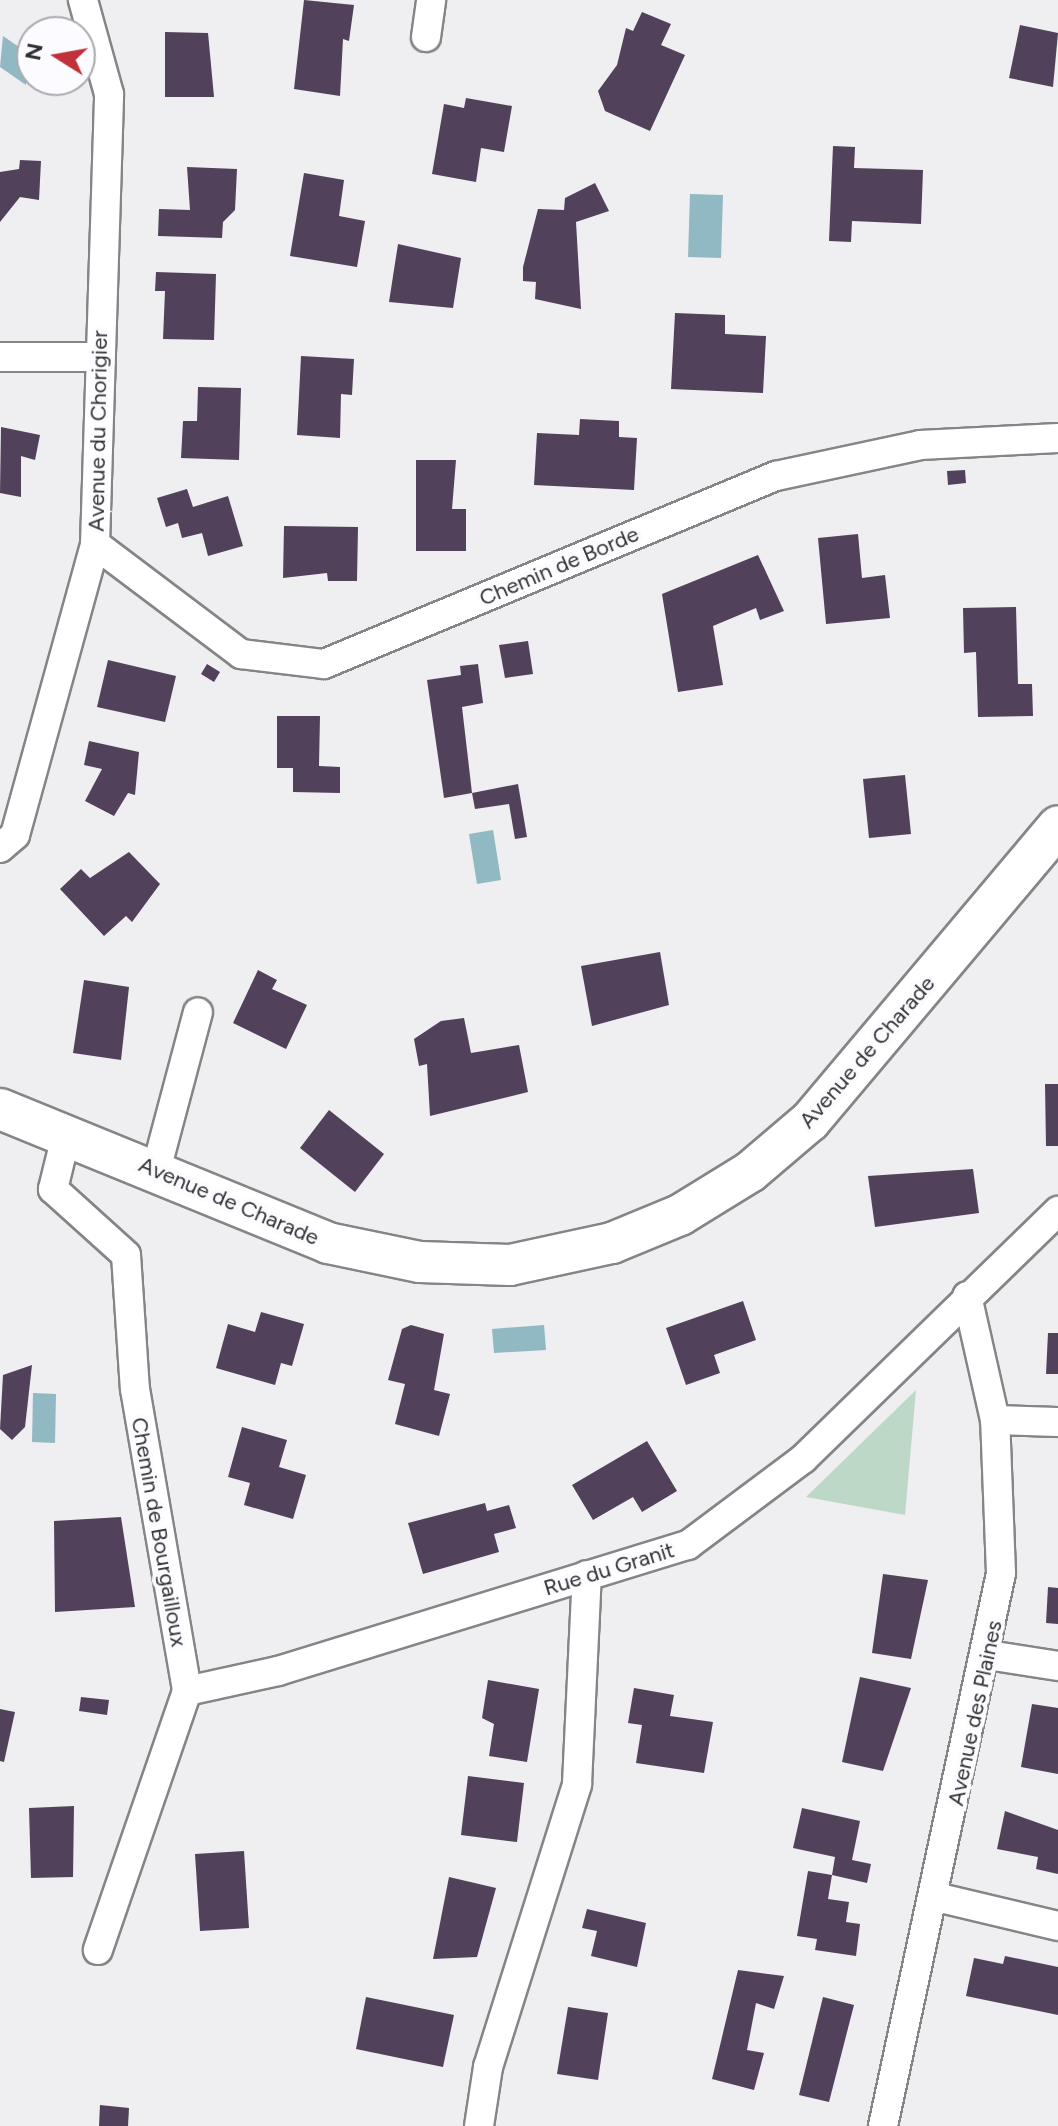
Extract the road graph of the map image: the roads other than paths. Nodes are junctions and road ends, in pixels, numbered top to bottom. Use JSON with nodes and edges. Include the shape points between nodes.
{"nodes":[{"id":1,"x":83,"y":0,"type":"edge"},
{"id":2,"x":431,"y":0,"type":"edge"},
{"id":3,"x":426,"y":37,"type":"dead end"},
{"id":4,"x":0,"y":357,"type":"edge"},
{"id":5,"x":98,"y":357,"type":"junction"},
{"id":6,"x":1058,"y":438,"type":"edge"},
{"id":7,"x":95,"y":544,"type":"junction"},
{"id":8,"x":1058,"y":826,"type":"edge"},
{"id":9,"x":0,"y":848,"type":"edge"},
{"id":10,"x":198,"y":1012,"type":"dead end"},
{"id":11,"x":0,"y":1109,"type":"edge"},
{"id":12,"x":67,"y":1132,"type":"junction"},
{"id":13,"x":156,"y":1170,"type":"junction"},
{"id":14,"x":1058,"y":1211,"type":"edge"},
{"id":15,"x":967,"y":1296,"type":"junction"},
{"id":16,"x":995,"y":1420,"type":"junction"},
{"id":17,"x":1058,"y":1422,"type":"edge"},
{"id":18,"x":587,"y":1575,"type":"junction"},
{"id":19,"x":988,"y":1655,"type":"junction"},
{"id":20,"x":1058,"y":1666,"type":"edge"},
{"id":21,"x":187,"y":1691,"type":"junction"},
{"id":22,"x":936,"y":1897,"type":"junction"},
{"id":23,"x":1058,"y":1926,"type":"edge"},
{"id":24,"x":98,"y":1950,"type":"dead end"},
{"id":25,"x":479,"y":2126,"type":"edge"},
{"id":26,"x":883,"y":2126,"type":"edge"}],
"edges":[{"from":1,"to":5,"type":"street","name":"Avenue du Chorigier","via":[[109,94]]},
{"from":2,"to":3,"type":"street"},
{"from":4,"to":5,"type":"street"},
{"from":5,"to":7,"type":"street","name":"Avenue du Chorigier"},
{"from":6,"to":7,"type":"street","name":"Chemin de Borde","via":[[920,445],[776,476],[324,664],[241,654]]},
{"from":7,"to":9,"type":"street","name":"Avenue du Chorigier","via":[[15,835]]},
{"from":8,"to":13,"type":"street","name":"Avenue de Charade","via":[[810,1121],[750,1172],[680,1215],[612,1243],[510,1265],[420,1262],[328,1243]]},
{"from":10,"to":13,"type":"street"},
{"from":11,"to":12,"type":"street","name":"Avenue de Charade"},
{"from":12,"to":13,"type":"street","name":"Avenue de Charade"},
{"from":12,"to":21,"type":"street","name":"Chemin de Bourgailloux","via":[[53,1189],[126,1255],[135,1389]]},
{"from":14,"to":15,"type":"street","name":"Rue du Granit"},
{"from":15,"to":16,"type":"street","name":"Avenue des Plaines"},
{"from":15,"to":18,"type":"street","name":"Rue du Granit","via":[[803,1459],[688,1545]]},
{"from":16,"to":17,"type":"street"},
{"from":16,"to":19,"type":"street","name":"Avenue des Plaines","via":[[1001,1573]]},
{"from":18,"to":21,"type":"street","name":"Rue du Granit"},
{"from":18,"to":25,"type":"street","via":[[577,1784],[488,2067]]},
{"from":19,"to":20,"type":"street"},
{"from":19,"to":22,"type":"street","name":"Avenue des Plaines"},
{"from":21,"to":24,"type":"street","name":"Chemin de Bourgailloux"},
{"from":22,"to":23,"type":"street"},
{"from":22,"to":26,"type":"street","name":"Avenue des Plaines"}]}
